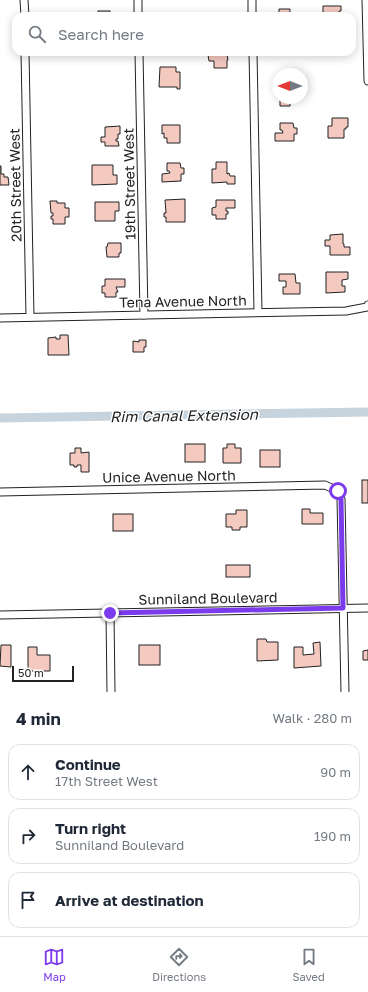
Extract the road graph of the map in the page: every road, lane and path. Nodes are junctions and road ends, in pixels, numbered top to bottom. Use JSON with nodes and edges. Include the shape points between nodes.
{"nodes":[{"id":1,"x":24,"y":0,"type":"edge"},
{"id":2,"x":138,"y":0,"type":"edge"},
{"id":3,"x":252,"y":0,"type":"edge"},
{"id":4,"x":366,"y":0,"type":"edge"},
{"id":5,"x":25,"y":12,"type":"edge"},
{"id":6,"x":138,"y":12,"type":"edge"},
{"id":7,"x":252,"y":12,"type":"edge"},
{"id":8,"x":26,"y":56,"type":"edge"},
{"id":9,"x":139,"y":56,"type":"edge"},
{"id":10,"x":253,"y":56,"type":"edge"},
{"id":11,"x":368,"y":81,"type":"edge"},
{"id":12,"x":368,"y":306,"type":"edge"},
{"id":13,"x":258,"y":312,"type":"junction"},
{"id":14,"x":144,"y":315,"type":"junction"},
{"id":15,"x":30,"y":317,"type":"junction"},
{"id":16,"x":0,"y":318,"type":"edge"},
{"id":17,"x":0,"y":492,"type":"edge"},
{"id":18,"x":343,"y":608,"type":"junction"},
{"id":19,"x":368,"y":608,"type":"edge"},
{"id":20,"x":110,"y":613,"type":"junction"},
{"id":21,"x":0,"y":615,"type":"edge"},
{"id":22,"x":111,"y":692,"type":"edge"},
{"id":23,"x":345,"y":692,"type":"edge"}],
"edges":[{"from":1,"to":5,"type":"street"},
{"from":2,"to":6,"type":"street"},
{"from":3,"to":7,"type":"street"},
{"from":4,"to":11,"type":"street"},
{"from":8,"to":15,"type":"street","name":"20th Street West"},
{"from":9,"to":14,"type":"street","name":"19th Street West"},
{"from":10,"to":13,"type":"street"},
{"from":12,"to":13,"type":"street","name":"Tena Avenue North","via":[[346,311]]},
{"from":13,"to":14,"type":"street","name":"Tena Avenue North"},
{"from":14,"to":15,"type":"street","name":"Tena Avenue North"},
{"from":15,"to":16,"type":"street","name":"Tena Avenue North"},
{"from":17,"to":18,"type":"street","name":"Unice Avenue North","via":[[325,485],[338,491],[341,499]]},
{"from":18,"to":19,"type":"street","name":"Sunniland Boulevard"},
{"from":18,"to":20,"type":"street","name":"Sunniland Boulevard"},
{"from":18,"to":23,"type":"street"},
{"from":20,"to":21,"type":"street","name":"Sunniland Boulevard"},
{"from":20,"to":22,"type":"street"}]}
